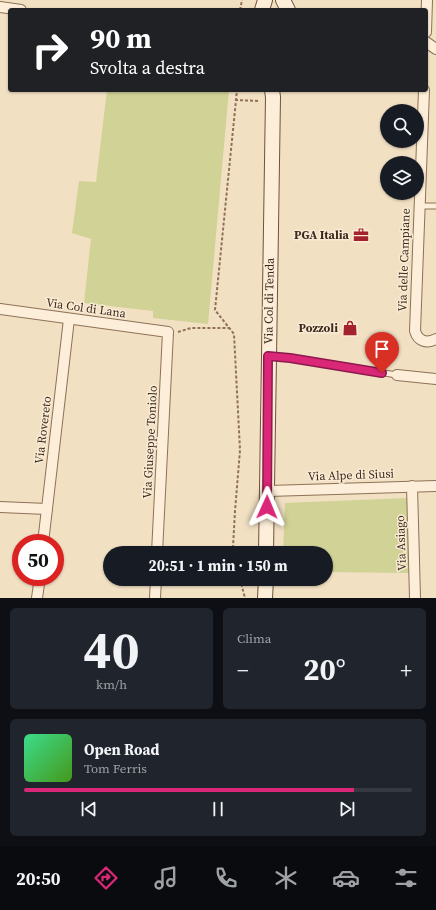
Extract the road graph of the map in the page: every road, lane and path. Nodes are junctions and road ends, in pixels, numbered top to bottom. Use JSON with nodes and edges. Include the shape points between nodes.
{"nodes":[{"id":1,"x":236,"y":92,"type":"edge"},
{"id":2,"x":274,"y":92,"type":"edge"},
{"id":3,"x":424,"y":92,"type":"edge"},
{"id":4,"x":419,"y":206,"type":"junction"},
{"id":5,"x":436,"y":206,"type":"edge"},
{"id":6,"x":0,"y":309,"type":"edge"},
{"id":7,"x":69,"y":319,"type":"junction"},
{"id":8,"x":229,"y":328,"type":"junction"},
{"id":9,"x":168,"y":332,"type":"junction"},
{"id":10,"x":436,"y":339,"type":"edge"},
{"id":11,"x":268,"y":356,"type":"junction"},
{"id":12,"x":397,"y":375,"type":"joint"},
{"id":13,"x":436,"y":380,"type":"edge"},
{"id":14,"x":412,"y":486,"type":"junction"},
{"id":15,"x":436,"y":486,"type":"edge"},
{"id":16,"x":268,"y":491,"type":"junction"},
{"id":17,"x":0,"y":507,"type":"edge"},
{"id":18,"x":47,"y":510,"type":"junction"},
{"id":19,"x":45,"y":534,"type":"edge"},
{"id":20,"x":157,"y":546,"type":"edge"},
{"id":21,"x":233,"y":546,"type":"edge"},
{"id":22,"x":266,"y":546,"type":"edge"},
{"id":23,"x":39,"y":586,"type":"edge"},
{"id":24,"x":156,"y":586,"type":"edge"},
{"id":25,"x":242,"y":586,"type":"edge"},
{"id":26,"x":266,"y":586,"type":"edge"},
{"id":27,"x":37,"y":598,"type":"edge"},
{"id":28,"x":155,"y":598,"type":"edge"},
{"id":29,"x":245,"y":598,"type":"edge"},
{"id":30,"x":266,"y":598,"type":"edge"},
{"id":31,"x":415,"y":598,"type":"edge"}],
"edges":[{"from":1,"to":8,"type":"path","via":[[216,310]]},
{"from":2,"to":11,"type":"main road","name":"Via Col di Tenda"},
{"from":3,"to":4,"type":"street","name":"Via delle Campiane"},
{"from":4,"to":5,"type":"lane"},
{"from":4,"to":10,"type":"street","name":"Via delle Campiane","via":[[415,331],[420,340],[426,342]]},
{"from":6,"to":7,"type":"street","name":"Via Col di Lana"},
{"from":7,"to":9,"type":"street","name":"Via Col di Lana"},
{"from":7,"to":18,"type":"street","name":"Via Rovereto"},
{"from":8,"to":9,"type":"path","via":[[191,328]]},
{"from":8,"to":21,"type":"path","via":[[234,334],[240,435]]},
{"from":9,"to":20,"type":"street","name":"Via Giuseppe Toniolo"},
{"from":11,"to":12,"type":"lane"},
{"from":11,"to":16,"type":"main road","name":"Via Col di Tenda"},
{"from":12,"to":13,"type":"street"},
{"from":14,"to":15,"type":"street","name":"Via Alpe di Siusi"},
{"from":14,"to":16,"type":"street","name":"Via Alpe di Siusi"},
{"from":14,"to":31,"type":"street","name":"Via Asiago"},
{"from":16,"to":22,"type":"main road","name":"Via Col di Tenda"},
{"from":17,"to":18,"type":"street"},
{"from":18,"to":19,"type":"street","name":"Via Rovereto"},
{"from":23,"to":27,"type":"street"},
{"from":24,"to":28,"type":"street"},
{"from":25,"to":29,"type":"path"},
{"from":26,"to":30,"type":"main road"}]}
